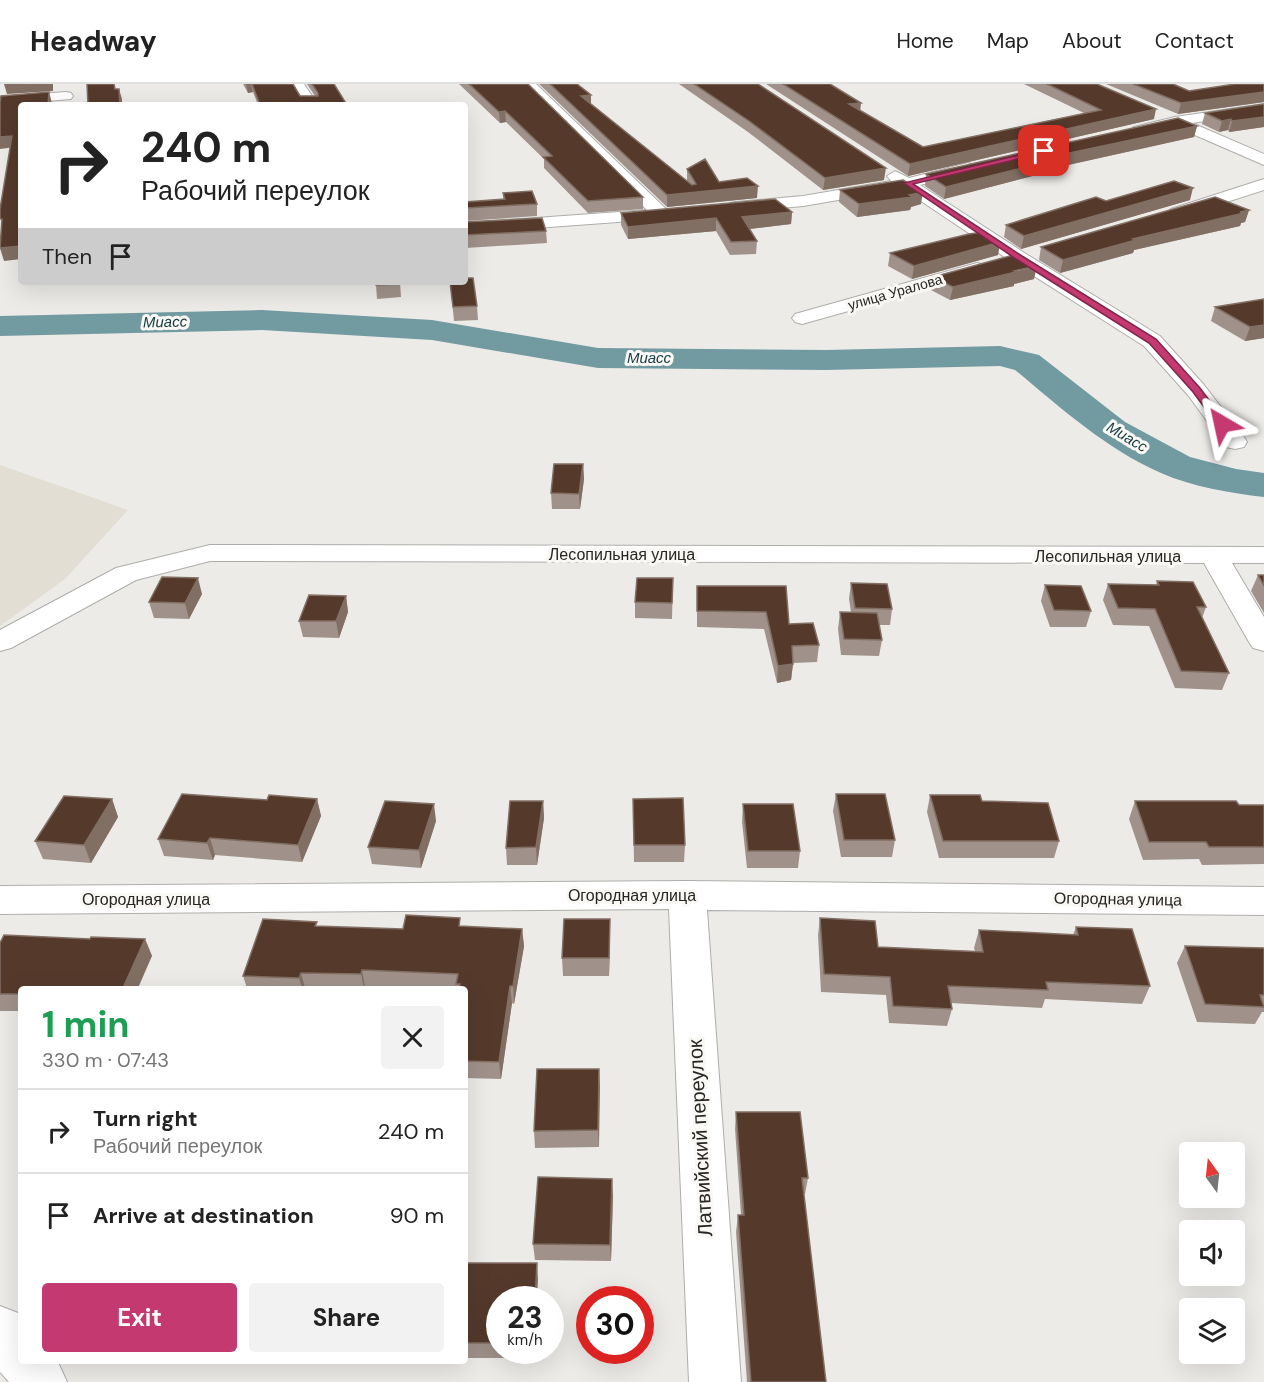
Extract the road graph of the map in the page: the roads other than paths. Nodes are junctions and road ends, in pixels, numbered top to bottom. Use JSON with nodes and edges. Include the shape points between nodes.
{"nodes":[{"id":1,"x":297,"y":84,"type":"edge"},
{"id":2,"x":528,"y":84,"type":"edge"},
{"id":3,"x":67,"y":95,"type":"edge"},
{"id":4,"x":0,"y":101,"type":"edge"},
{"id":5,"x":310,"y":102,"type":"edge"},
{"id":6,"x":1264,"y":108,"type":"edge"},
{"id":7,"x":1154,"y":112,"type":"edge"},
{"id":8,"x":1176,"y":121,"type":"junction"},
{"id":9,"x":1119,"y":134,"type":"edge"},
{"id":10,"x":1264,"y":160,"type":"edge"},
{"id":11,"x":879,"y":165,"type":"edge"},
{"id":12,"x":981,"y":165,"type":"edge"},
{"id":13,"x":907,"y":183,"type":"junction"},
{"id":14,"x":1264,"y":184,"type":"edge"},
{"id":15,"x":721,"y":209,"type":"edge"},
{"id":16,"x":686,"y":212,"type":"edge"},
{"id":17,"x":662,"y":214,"type":"junction"},
{"id":18,"x":1156,"y":219,"type":"edge"},
{"id":19,"x":468,"y":228,"type":"edge"},
{"id":20,"x":1042,"y":251,"type":"edge"},
{"id":21,"x":1019,"y":258,"type":"junction"},
{"id":22,"x":802,"y":318,"type":"dead end"},
{"id":23,"x":1235,"y":442,"type":"dead end"},
{"id":24,"x":1264,"y":555,"type":"edge"},
{"id":25,"x":1214,"y":556,"type":"junction"},
{"id":26,"x":0,"y":642,"type":"edge"},
{"id":27,"x":1264,"y":642,"type":"edge"},
{"id":28,"x":687,"y":895,"type":"junction"},
{"id":29,"x":0,"y":900,"type":"edge"},
{"id":30,"x":1264,"y":901,"type":"edge"},
{"id":31,"x":0,"y":1331,"type":"edge"},
{"id":32,"x":18,"y":1353,"type":"edge"},
{"id":33,"x":27,"y":1364,"type":"edge"},
{"id":34,"x":41,"y":1382,"type":"edge"},
{"id":35,"x":715,"y":1382,"type":"edge"}],
"edges":[{"from":1,"to":5,"type":"street"},
{"from":2,"to":17,"type":"street"},
{"from":3,"to":4,"type":"street"},
{"from":6,"to":8,"type":"street"},
{"from":7,"to":8,"type":"street"},
{"from":8,"to":9,"type":"street"},
{"from":8,"to":10,"type":"street"},
{"from":11,"to":13,"type":"street"},
{"from":12,"to":13,"type":"street"},
{"from":13,"to":15,"type":"street","via":[[803,201]]},
{"from":13,"to":21,"type":"street"},
{"from":14,"to":18,"type":"street"},
{"from":16,"to":17,"type":"street"},
{"from":17,"to":19,"type":"street"},
{"from":20,"to":21,"type":"street","name":"улица Уралова"},
{"from":21,"to":22,"type":"street","name":"улица Уралова"},
{"from":21,"to":23,"type":"street","via":[[1152,341]]},
{"from":24,"to":25,"type":"street","name":"Лесопильная улица"},
{"from":25,"to":26,"type":"street","name":"Лесопильная улица","via":[[210,553],[126,574]]},
{"from":25,"to":27,"type":"street"},
{"from":28,"to":29,"type":"street","name":"Огородная улица"},
{"from":28,"to":30,"type":"street","name":"Огородная улица"},
{"from":28,"to":35,"type":"street","name":"Латвийский переулок"},
{"from":31,"to":32,"type":"street"},
{"from":33,"to":34,"type":"street"}]}
